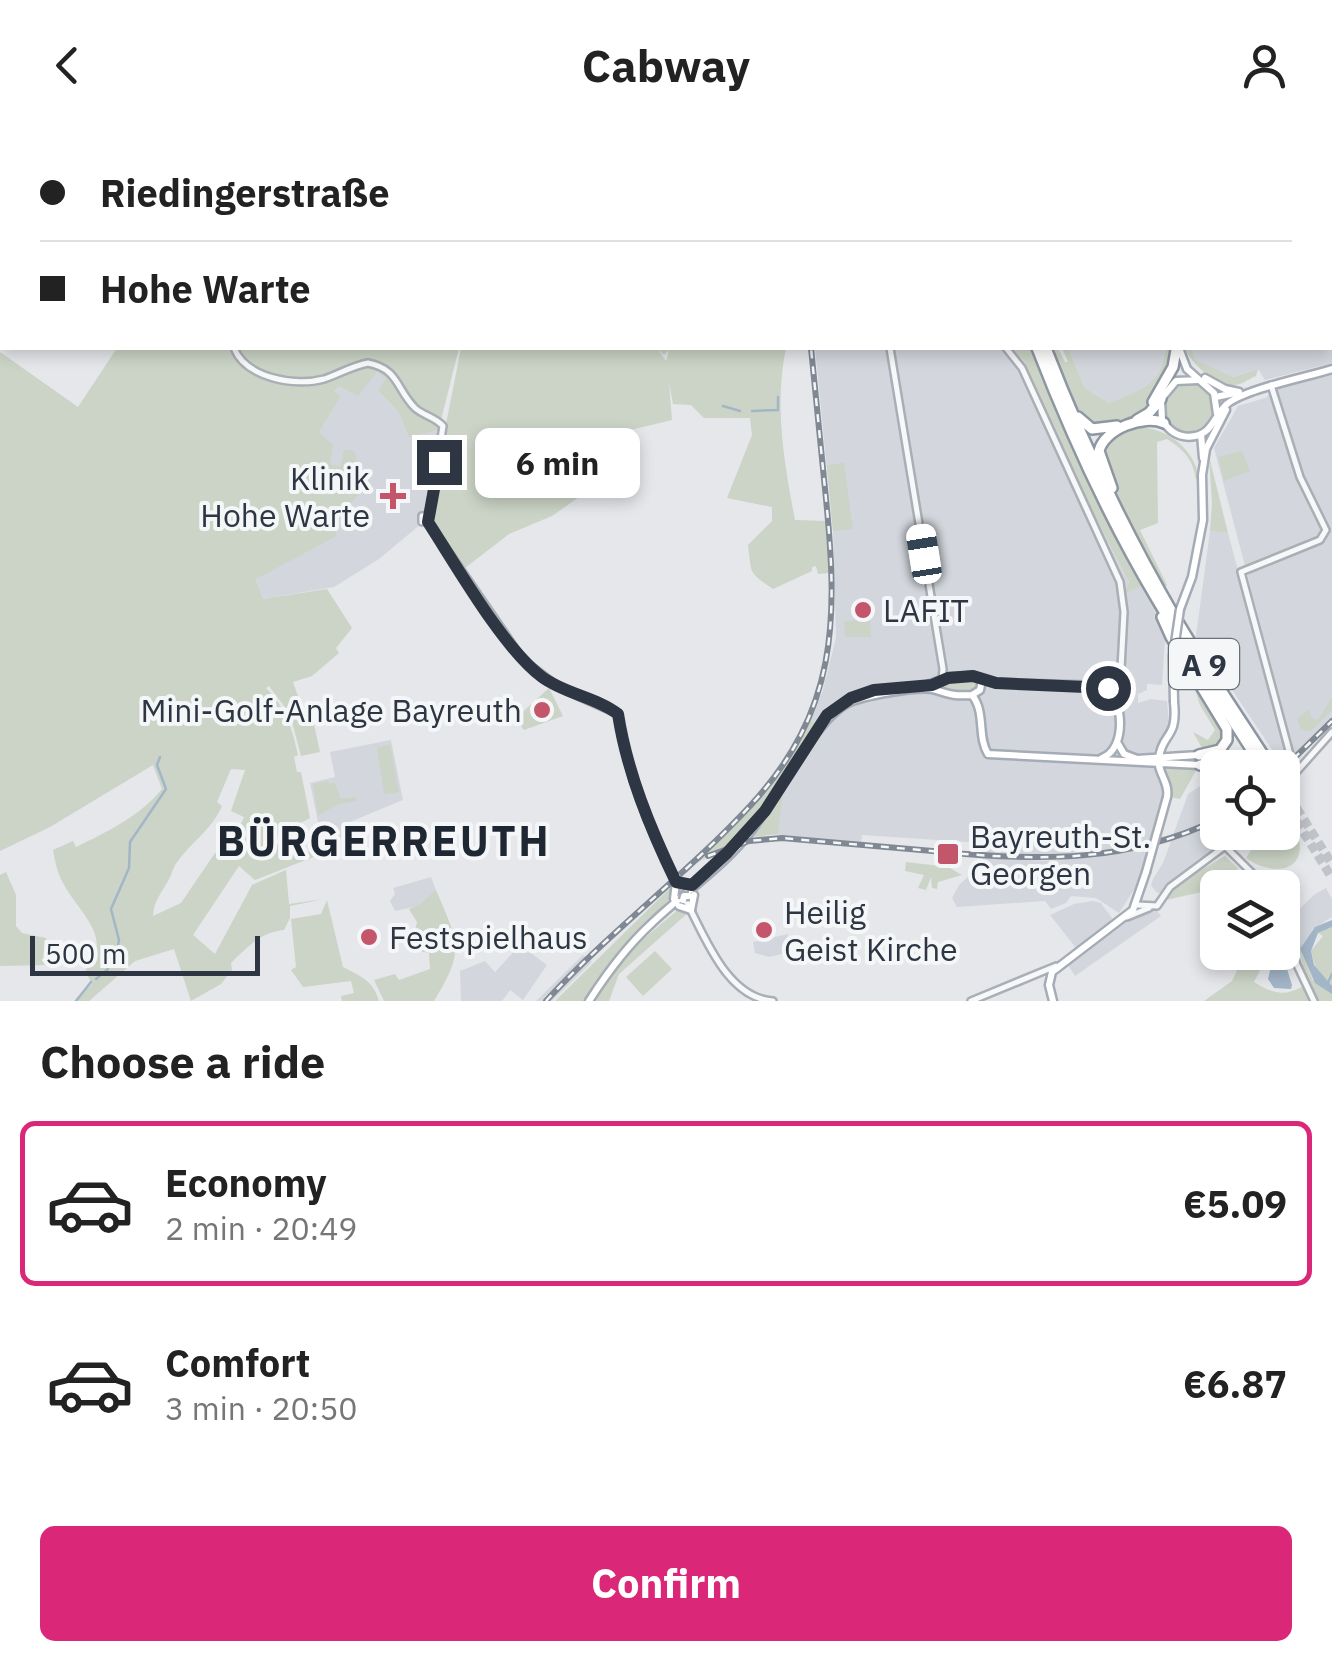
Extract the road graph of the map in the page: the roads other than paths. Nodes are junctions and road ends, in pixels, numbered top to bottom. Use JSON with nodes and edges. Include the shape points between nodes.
{"nodes":[{"id":1,"x":235,"y":350,"type":"edge"},
{"id":2,"x":890,"y":350,"type":"edge"},
{"id":3,"x":1009,"y":350,"type":"edge"},
{"id":4,"x":1038,"y":350,"type":"edge"},
{"id":5,"x":1047,"y":350,"type":"edge"},
{"id":6,"x":1178,"y":350,"type":"edge"},
{"id":7,"x":1178,"y":350,"type":"edge"},
{"id":8,"x":1178,"y":350,"type":"edge"},
{"id":9,"x":1179,"y":350,"type":"edge"},
{"id":10,"x":1332,"y":368,"type":"edge"},
{"id":11,"x":1180,"y":380,"type":"junction"},
{"id":12,"x":1198,"y":380,"type":"junction"},
{"id":13,"x":1271,"y":386,"type":"junction"},
{"id":14,"x":1240,"y":392,"type":"junction"},
{"id":15,"x":1216,"y":397,"type":"junction"},
{"id":16,"x":1161,"y":399,"type":"junction"},
{"id":17,"x":1232,"y":400,"type":"junction"},
{"id":18,"x":1069,"y":406,"type":"junction"},
{"id":19,"x":1145,"y":416,"type":"junction"},
{"id":20,"x":1217,"y":416,"type":"junction"},
{"id":21,"x":1164,"y":423,"type":"junction"},
{"id":22,"x":1200,"y":434,"type":"junction"},
{"id":23,"x":1205,"y":464,"type":"junction"},
{"id":24,"x":1126,"y":528,"type":"junction"},
{"id":25,"x":1154,"y":595,"type":"junction"},
{"id":26,"x":1120,"y":664,"type":"junction"},
{"id":27,"x":943,"y":669,"type":"junction"},
{"id":28,"x":953,"y":677,"type":"junction"},
{"id":29,"x":980,"y":679,"type":"junction"},
{"id":30,"x":938,"y":682,"type":"junction"},
{"id":31,"x":1100,"y":685,"type":"junction"},
{"id":32,"x":900,"y":690,"type":"junction"},
{"id":33,"x":940,"y":692,"type":"junction"},
{"id":34,"x":972,"y":695,"type":"junction"},
{"id":35,"x":1120,"y":706,"type":"junction"},
{"id":36,"x":1332,"y":732,"type":"edge"},
{"id":37,"x":1117,"y":740,"type":"junction"},
{"id":38,"x":1250,"y":750,"type":"tunnel mouth"},
{"id":39,"x":1260,"y":750,"type":"tunnel mouth"},
{"id":40,"x":1289,"y":750,"type":"edge"},
{"id":41,"x":1102,"y":758,"type":"junction"},
{"id":42,"x":1158,"y":759,"type":"junction"},
{"id":43,"x":1199,"y":760,"type":"joint"},
{"id":44,"x":1300,"y":767,"type":"edge"},
{"id":45,"x":784,"y":782,"type":"junction"},
{"id":46,"x":765,"y":811,"type":"junction"},
{"id":47,"x":1222,"y":850,"type":"edge"},
{"id":48,"x":1229,"y":850,"type":"edge"},
{"id":49,"x":1249,"y":870,"type":"edge"},
{"id":50,"x":675,"y":878,"type":"junction"},
{"id":51,"x":684,"y":896,"type":"junction"},
{"id":52,"x":1142,"y":897,"type":"dead end"},
{"id":53,"x":1136,"y":905,"type":"junction"},
{"id":54,"x":1150,"y":908,"type":"junction"},
{"id":55,"x":692,"y":910,"type":"junction"},
{"id":56,"x":1122,"y":920,"type":"junction"},
{"id":57,"x":1061,"y":964,"type":"junction"},
{"id":58,"x":1300,"y":970,"type":"edge"},
{"id":59,"x":1036,"y":976,"type":"junction"},
{"id":60,"x":1050,"y":977,"type":"junction"},
{"id":61,"x":1027,"y":980,"type":"junction"},
{"id":62,"x":588,"y":1001,"type":"edge"},
{"id":63,"x":768,"y":1001,"type":"edge"},
{"id":64,"x":971,"y":1001,"type":"edge"},
{"id":65,"x":1053,"y":1001,"type":"edge"},
{"id":66,"x":1314,"y":1001,"type":"edge"}],
"edges":[{"from":1,"to":50,"type":"street","via":[[250,367],[309,382],[368,363],[392,372],[418,411],[443,426],[428,519],[532,669],[618,714],[630,770]]},
{"from":2,"to":27,"type":"street"},
{"from":3,"to":26,"type":"street","via":[[1120,582]]},
{"from":4,"to":25,"type":"highway","number":"A 9"},
{"from":5,"to":18,"type":"highway","number":"A 9"},
{"from":6,"to":11,"type":"main road"},
{"from":7,"to":12,"type":"main road"},
{"from":8,"to":19,"type":"highway"},
{"from":9,"to":14,"type":"main road","via":[[1193,371]]},
{"from":10,"to":13,"type":"main road"},
{"from":11,"to":12,"type":"main road"},
{"from":11,"to":16,"type":"main road"},
{"from":12,"to":15,"type":"main road"},
{"from":13,"to":14,"type":"main road"},
{"from":13,"to":17,"type":"main road"},
{"from":13,"to":40,"type":"street","via":[[1326,533],[1241,573]]},
{"from":14,"to":15,"type":"main road"},
{"from":15,"to":20,"type":"main road"},
{"from":16,"to":19,"type":"highway"},
{"from":16,"to":21,"type":"main road"},
{"from":17,"to":20,"type":"main road"},
{"from":17,"to":23,"type":"main road","via":[[1208,443]]},
{"from":18,"to":19,"type":"highway","via":[[1092,429]]},
{"from":18,"to":24,"type":"highway","number":"A 9"},
{"from":20,"to":22,"type":"main road"},
{"from":21,"to":22,"type":"main road","via":[[1178,435]]},
{"from":21,"to":24,"type":"highway","via":[[1114,431],[1100,446]]},
{"from":22,"to":23,"type":"main road"},
{"from":23,"to":42,"type":"main road","bridge":true,"via":[[1203,520],[1173,656],[1175,727]]},
{"from":24,"to":39,"type":"highway","number":"A 9"},
{"from":25,"to":38,"type":"highway","number":"A 9"},
{"from":25,"to":43,"type":"highway","via":[[1171,637],[1226,726],[1220,750]]},
{"from":26,"to":31,"type":"street","via":[[1115,681]]},
{"from":26,"to":35,"type":"street"},
{"from":27,"to":28,"type":"street"},
{"from":27,"to":30,"type":"street"},
{"from":27,"to":30,"type":"street"},
{"from":28,"to":29,"type":"main road"},
{"from":28,"to":30,"type":"main road"},
{"from":29,"to":31,"type":"main road"},
{"from":29,"to":34,"type":"main road"},
{"from":30,"to":32,"type":"main road"},
{"from":30,"to":33,"type":"main road"},
{"from":31,"to":35,"type":"main road","via":[[1114,692]]},
{"from":32,"to":33,"type":"main road"},
{"from":32,"to":45,"type":"main road","via":[[836,712]]},
{"from":32,"to":45,"type":"main road","via":[[860,694],[834,708]]},
{"from":33,"to":34,"type":"main road"},
{"from":34,"to":41,"type":"main road","via":[[986,753]]},
{"from":35,"to":37,"type":"main road"},
{"from":36,"to":44,"type":"street"},
{"from":37,"to":41,"type":"main road","via":[[1112,754]]},
{"from":37,"to":42,"type":"main road","via":[[1131,758]]},
{"from":41,"to":42,"type":"main road"},
{"from":42,"to":43,"type":"main road"},
{"from":42,"to":53,"type":"main road","bridge":true,"via":[[1167,797]]},
{"from":45,"to":46,"type":"main road"},
{"from":46,"to":51,"type":"main road"},
{"from":46,"to":51,"type":"main road","via":[[722,864]]},
{"from":47,"to":54,"type":"street"},
{"from":48,"to":49,"type":"street"},
{"from":50,"to":51,"type":"main road"},
{"from":50,"to":51,"type":"main road"},
{"from":51,"to":55,"type":"main road"},
{"from":51,"to":55,"type":"main road"},
{"from":51,"to":62,"type":"main road","via":[[623,953]]},
{"from":52,"to":54,"type":"street"},
{"from":53,"to":54,"type":"street"},
{"from":53,"to":56,"type":"main road"},
{"from":54,"to":56,"type":"street"},
{"from":55,"to":63,"type":"street","via":[[725,971]]},
{"from":56,"to":57,"type":"main road"},
{"from":57,"to":59,"type":"street"},
{"from":57,"to":60,"type":"main road"},
{"from":58,"to":66,"type":"street"},
{"from":59,"to":60,"type":"street"},
{"from":59,"to":61,"type":"street"},
{"from":60,"to":61,"type":"street"},
{"from":60,"to":65,"type":"main road"},
{"from":61,"to":64,"type":"street"}]}
